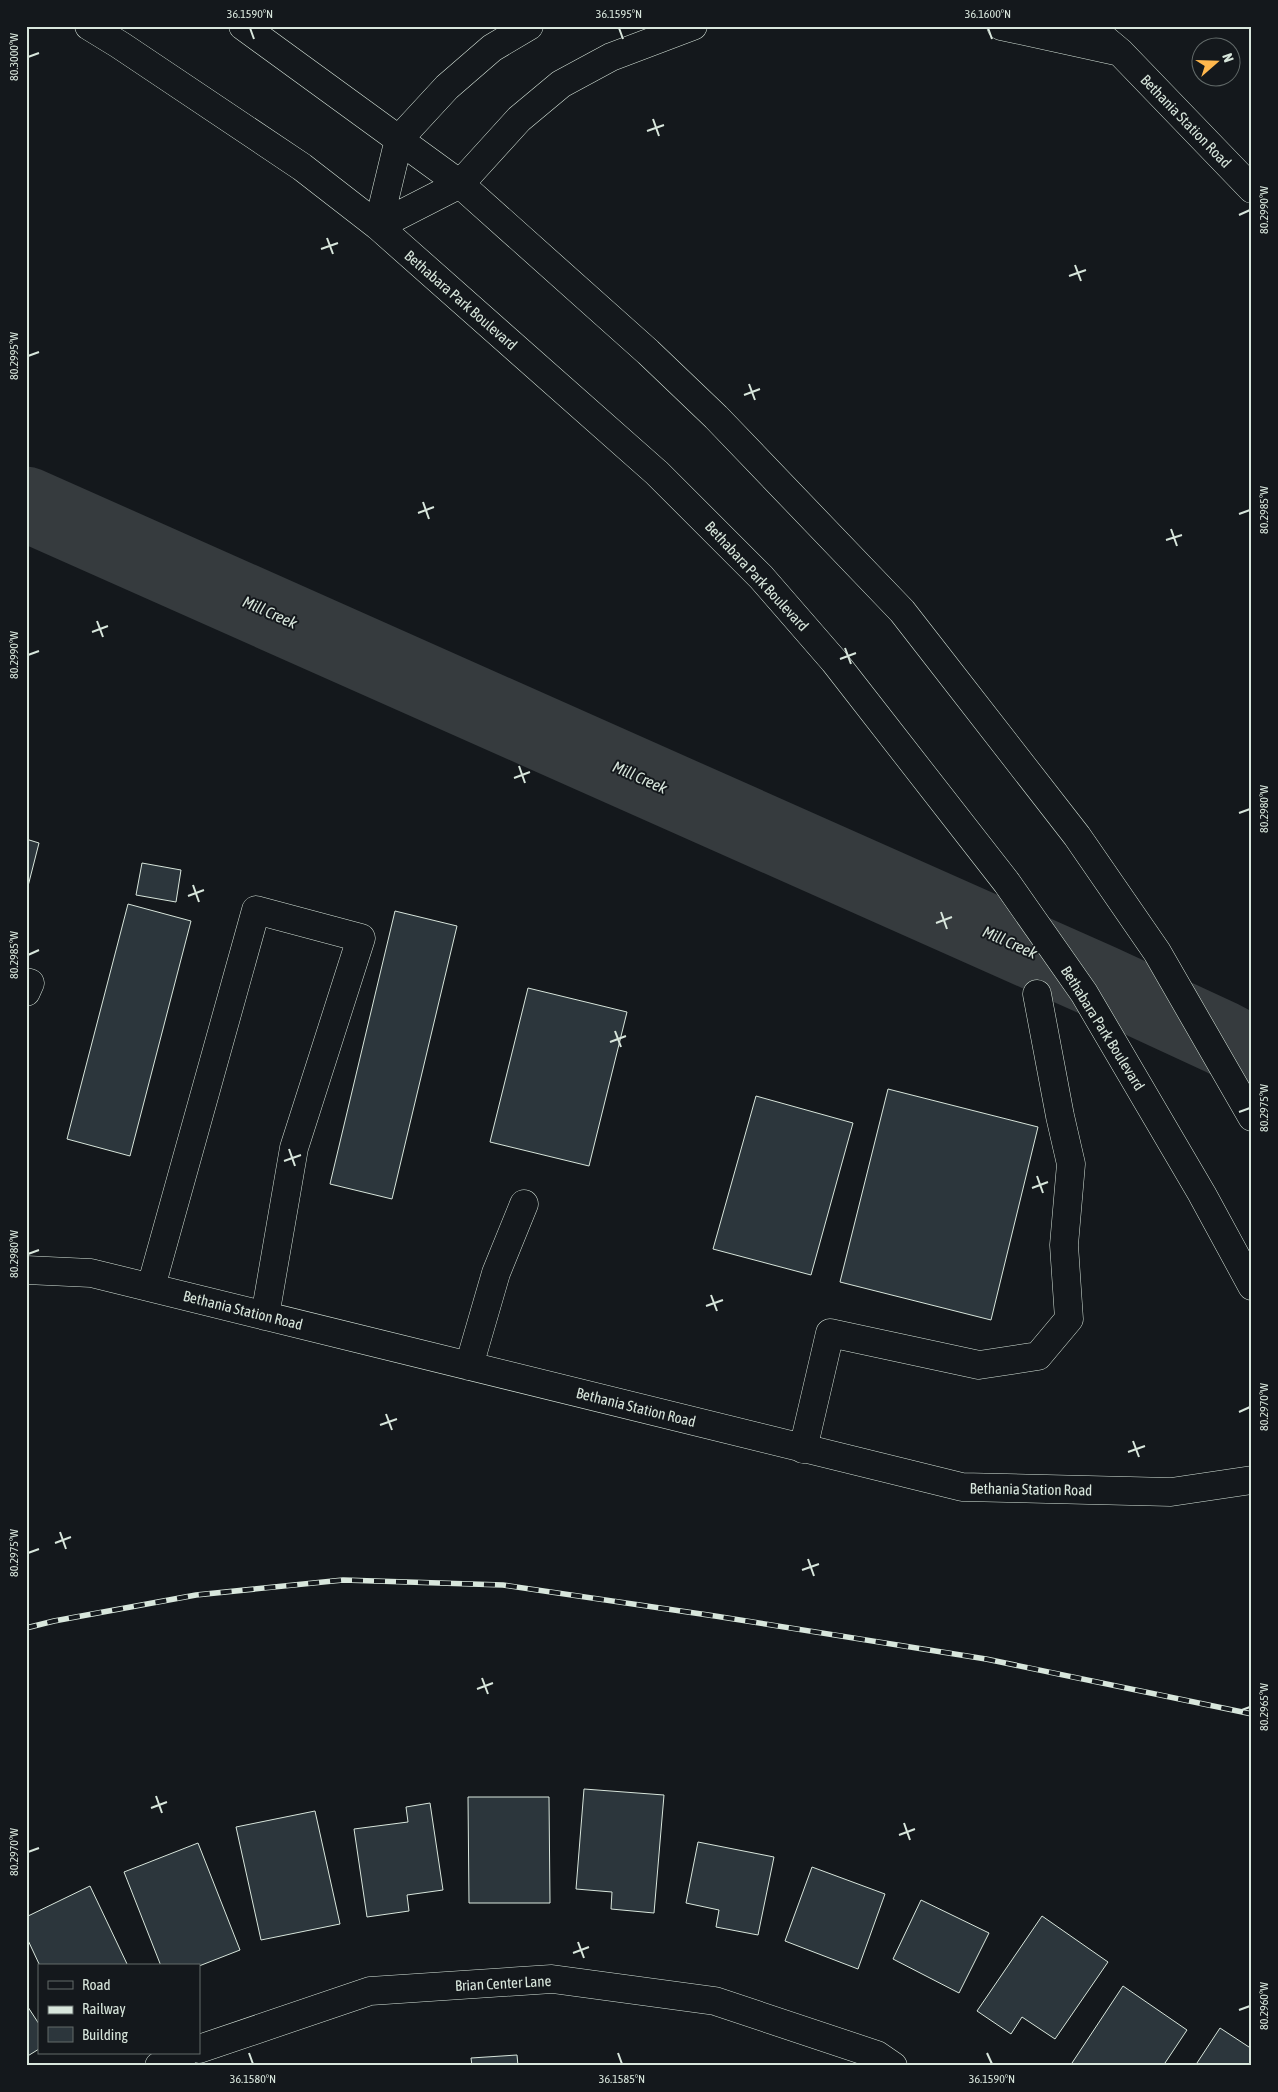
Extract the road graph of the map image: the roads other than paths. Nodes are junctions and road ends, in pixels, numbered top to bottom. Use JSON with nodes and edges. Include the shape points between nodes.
{"nodes":[{"id":1,"x":89,"y":26,"type":"edge"},
{"id":2,"x":243,"y":26,"type":"edge"},
{"id":3,"x":529,"y":26,"type":"edge"},
{"id":4,"x":693,"y":26,"type":"edge"},
{"id":5,"x":1001,"y":26,"type":"edge"},
{"id":6,"x":1089,"y":26,"type":"edge"},
{"id":7,"x":1120,"y":52,"type":"junction"},
{"id":8,"x":399,"y":140,"type":"junction"},
{"id":9,"x":460,"y":184,"type":"junction"},
{"id":10,"x":1252,"y":189,"type":"edge"},
{"id":11,"x":378,"y":226,"type":"junction"},
{"id":12,"x":26,"y":982,"type":"edge"},
{"id":13,"x":26,"y":992,"type":"edge"},
{"id":14,"x":1037,"y":994,"type":"dead end"},
{"id":15,"x":1252,"y":1117,"type":"edge"},
{"id":16,"x":524,"y":1204,"type":"dead end"},
{"id":17,"x":26,"y":1270,"type":"edge"},
{"id":18,"x":1252,"y":1286,"type":"edge"},
{"id":19,"x":151,"y":1288,"type":"junction"},
{"id":20,"x":265,"y":1316,"type":"junction"},
{"id":21,"x":469,"y":1366,"type":"junction"},
{"id":22,"x":804,"y":1448,"type":"junction"},
{"id":23,"x":1252,"y":1480,"type":"edge"},
{"id":24,"x":200,"y":2049,"type":"edge"},
{"id":25,"x":183,"y":2054,"type":"edge"},
{"id":26,"x":159,"y":2066,"type":"edge"},
{"id":27,"x":893,"y":2066,"type":"edge"}],
"edges":[{"from":1,"to":11,"type":"street","name":"Bethabara Park Boulevard","via":[[302,167]]},
{"from":2,"to":8,"type":"street"},
{"from":3,"to":8,"type":"street","via":[[492,48],[447,88]]},
{"from":4,"to":9,"type":"street","via":[[610,57],[561,84],[519,118]]},
{"from":5,"to":7,"type":"street"},
{"from":6,"to":7,"type":"street","name":"Bethania Station Road"},
{"from":7,"to":10,"type":"street","name":"Bethania Station Road"},
{"from":8,"to":9,"type":"street"},
{"from":8,"to":11,"type":"street"},
{"from":9,"to":11,"type":"street"},
{"from":9,"to":15,"type":"street","via":[[716,417],[902,611],[1076,836],[1157,952]]},
{"from":11,"to":18,"type":"street","name":"Bethabara Park Boulevard","via":[[658,474],[761,577],[834,660],[1007,883],[1084,993]]},
{"from":12,"to":13,"type":"street","via":[[30,983]]},
{"from":14,"to":22,"type":"street","via":[[1071,1164],[1064,1245],[1068,1319],[1038,1356],[979,1365],[830,1333]]},
{"from":16,"to":21,"type":"street","via":[[496,1273]]},
{"from":17,"to":19,"type":"street","name":"Bethania Station Road","via":[[91,1273]]},
{"from":19,"to":20,"type":"street","name":"Bethania Station Road"},
{"from":19,"to":20,"type":"street","via":[[256,910],[361,938],[294,1148]]},
{"from":20,"to":21,"type":"street","name":"Bethania Station Road"},
{"from":21,"to":22,"type":"street","name":"Bethania Station Road"},
{"from":22,"to":23,"type":"street","name":"Bethania Station Road","via":[[962,1487],[1171,1492]]},
{"from":24,"to":27,"type":"street","name":"Brian Center Lane","via":[[370,1991],[552,1979],[715,2002],[877,2055]]},
{"from":25,"to":26,"type":"street"}]}
